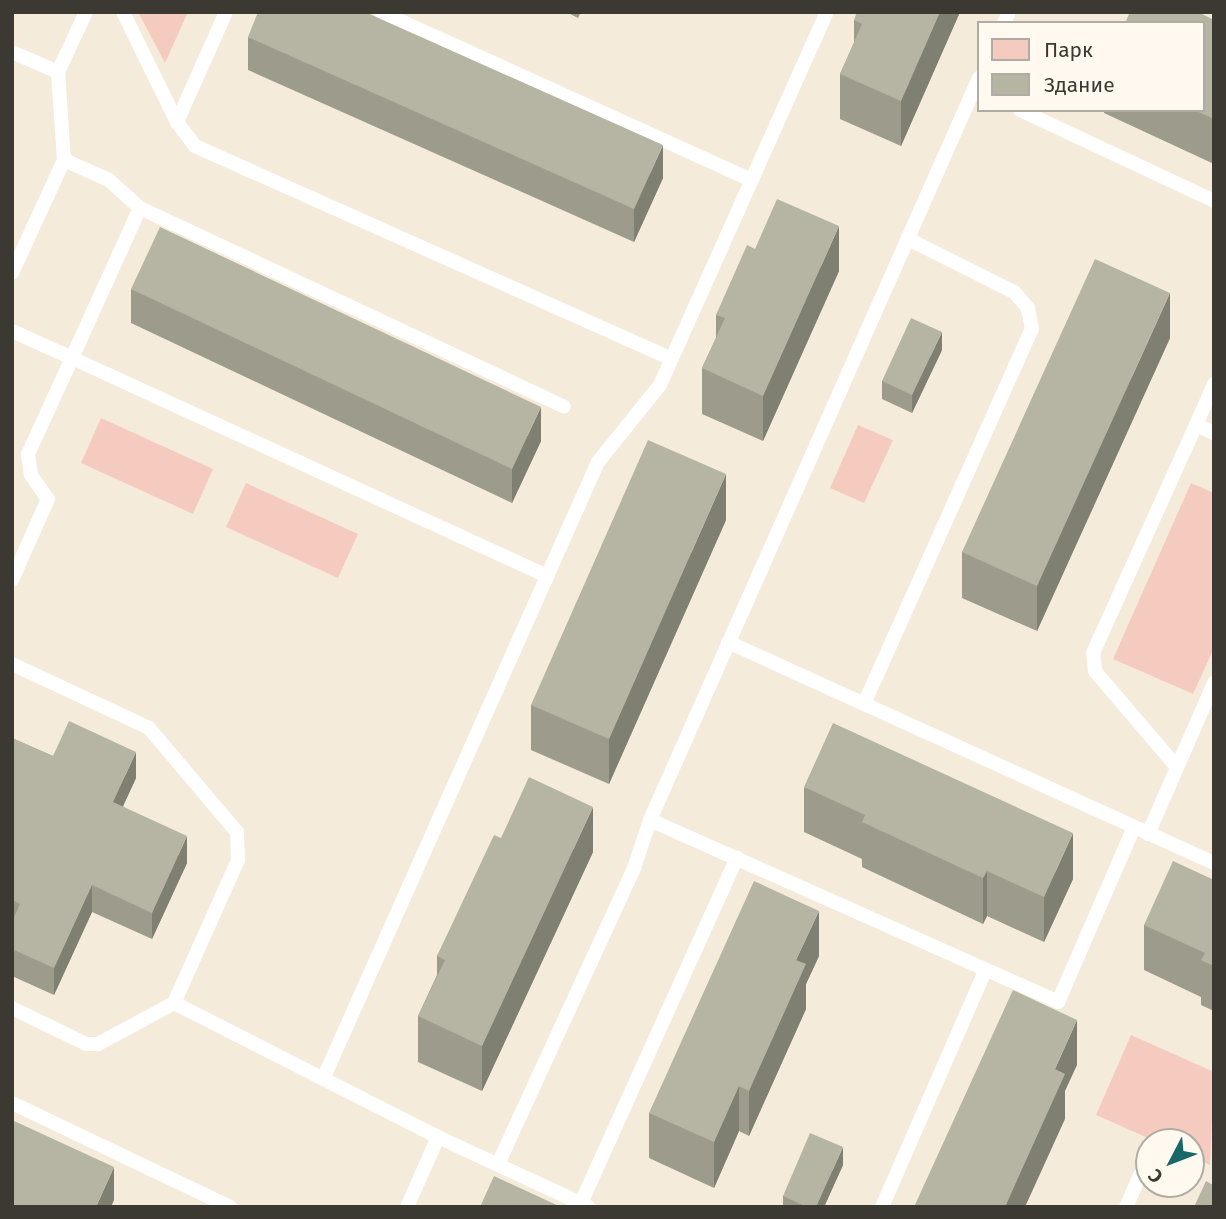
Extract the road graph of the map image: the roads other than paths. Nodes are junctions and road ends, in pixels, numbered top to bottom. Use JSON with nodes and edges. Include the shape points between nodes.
{"nodes":[{"id":1,"x":86,"y":12,"type":"edge"},
{"id":2,"x":123,"y":12,"type":"edge"},
{"id":3,"x":226,"y":12,"type":"edge"},
{"id":4,"x":381,"y":12,"type":"edge"},
{"id":5,"x":827,"y":12,"type":"edge"},
{"id":6,"x":12,"y":52,"type":"edge"},
{"id":7,"x":58,"y":72,"type":"junction"},
{"id":8,"x":978,"y":86,"type":"edge"},
{"id":9,"x":1024,"y":112,"type":"edge"},
{"id":10,"x":177,"y":122,"type":"junction"},
{"id":11,"x":64,"y":160,"type":"junction"},
{"id":12,"x":752,"y":180,"type":"junction"},
{"id":13,"x":1214,"y":201,"type":"edge"},
{"id":14,"x":140,"y":208,"type":"junction"},
{"id":15,"x":908,"y":239,"type":"junction"},
{"id":16,"x":12,"y":273,"type":"edge"},
{"id":17,"x":12,"y":331,"type":"edge"},
{"id":18,"x":72,"y":358,"type":"junction"},
{"id":19,"x":672,"y":359,"type":"junction"},
{"id":20,"x":1214,"y":384,"type":"edge"},
{"id":21,"x":564,"y":407,"type":"dead end"},
{"id":22,"x":1196,"y":425,"type":"junction"},
{"id":23,"x":1214,"y":433,"type":"edge"},
{"id":24,"x":547,"y":576,"type":"junction"},
{"id":25,"x":12,"y":580,"type":"edge"},
{"id":26,"x":728,"y":642,"type":"junction"},
{"id":27,"x":12,"y":664,"type":"edge"},
{"id":28,"x":1214,"y":683,"type":"edge"},
{"id":29,"x":864,"y":704,"type":"junction"},
{"id":30,"x":1176,"y":766,"type":"junction"},
{"id":31,"x":650,"y":820,"type":"junction"},
{"id":32,"x":1134,"y":827,"type":"junction"},
{"id":33,"x":1148,"y":834,"type":"junction"},
{"id":34,"x":737,"y":858,"type":"junction"},
{"id":35,"x":1214,"y":863,"type":"edge"},
{"id":36,"x":985,"y":971,"type":"junction"},
{"id":37,"x":174,"y":1003,"type":"junction"},
{"id":38,"x":12,"y":1008,"type":"edge"},
{"id":39,"x":324,"y":1077,"type":"junction"},
{"id":40,"x":12,"y":1103,"type":"edge"},
{"id":41,"x":438,"y":1137,"type":"junction"},
{"id":42,"x":498,"y":1164,"type":"junction"},
{"id":43,"x":1135,"y":1187,"type":"edge"},
{"id":44,"x":585,"y":1205,"type":"edge"},
{"id":45,"x":230,"y":1207,"type":"edge"},
{"id":46,"x":407,"y":1207,"type":"edge"},
{"id":47,"x":882,"y":1207,"type":"edge"},
{"id":48,"x":1126,"y":1207,"type":"edge"}],
"edges":[{"from":1,"to":7,"type":"lane"},
{"from":2,"to":10,"type":"lane"},
{"from":3,"to":10,"type":"lane"},
{"from":4,"to":12,"type":"lane"},
{"from":5,"to":12,"type":"lane"},
{"from":6,"to":7,"type":"lane"},
{"from":7,"to":11,"type":"lane"},
{"from":8,"to":15,"type":"lane"},
{"from":9,"to":13,"type":"lane"},
{"from":10,"to":19,"type":"lane","via":[[195,146]]},
{"from":11,"to":14,"type":"lane","via":[[109,180]]},
{"from":11,"to":16,"type":"lane"},
{"from":12,"to":19,"type":"lane"},
{"from":14,"to":18,"type":"lane"},
{"from":14,"to":21,"type":"lane"},
{"from":15,"to":26,"type":"lane"},
{"from":15,"to":29,"type":"lane","via":[[1014,292],[1028,308],[1032,329]]},
{"from":17,"to":18,"type":"lane"},
{"from":18,"to":24,"type":"lane"},
{"from":18,"to":25,"type":"lane","via":[[28,454],[31,475],[48,499]]},
{"from":19,"to":24,"type":"lane","via":[[660,385],[598,462]]},
{"from":20,"to":22,"type":"lane"},
{"from":22,"to":23,"type":"lane"},
{"from":22,"to":30,"type":"lane","via":[[1093,653],[1095,671]]},
{"from":24,"to":39,"type":"lane"},
{"from":26,"to":29,"type":"lane"},
{"from":26,"to":31,"type":"lane"},
{"from":27,"to":37,"type":"lane","via":[[149,728],[237,832],[238,860]]},
{"from":28,"to":30,"type":"lane"},
{"from":29,"to":32,"type":"lane"},
{"from":30,"to":33,"type":"lane"},
{"from":31,"to":34,"type":"lane"},
{"from":31,"to":42,"type":"lane","via":[[635,868]]},
{"from":32,"to":33,"type":"lane"},
{"from":32,"to":36,"type":"lane","via":[[1058,1002]]},
{"from":33,"to":35,"type":"lane"},
{"from":34,"to":36,"type":"lane"},
{"from":34,"to":44,"type":"lane"},
{"from":36,"to":47,"type":"lane"},
{"from":37,"to":38,"type":"lane","via":[[98,1044],[86,1044]]},
{"from":37,"to":39,"type":"lane"},
{"from":39,"to":41,"type":"lane"},
{"from":40,"to":45,"type":"lane"},
{"from":41,"to":42,"type":"lane"},
{"from":41,"to":46,"type":"lane"},
{"from":42,"to":44,"type":"lane"},
{"from":43,"to":48,"type":"lane"}]}
